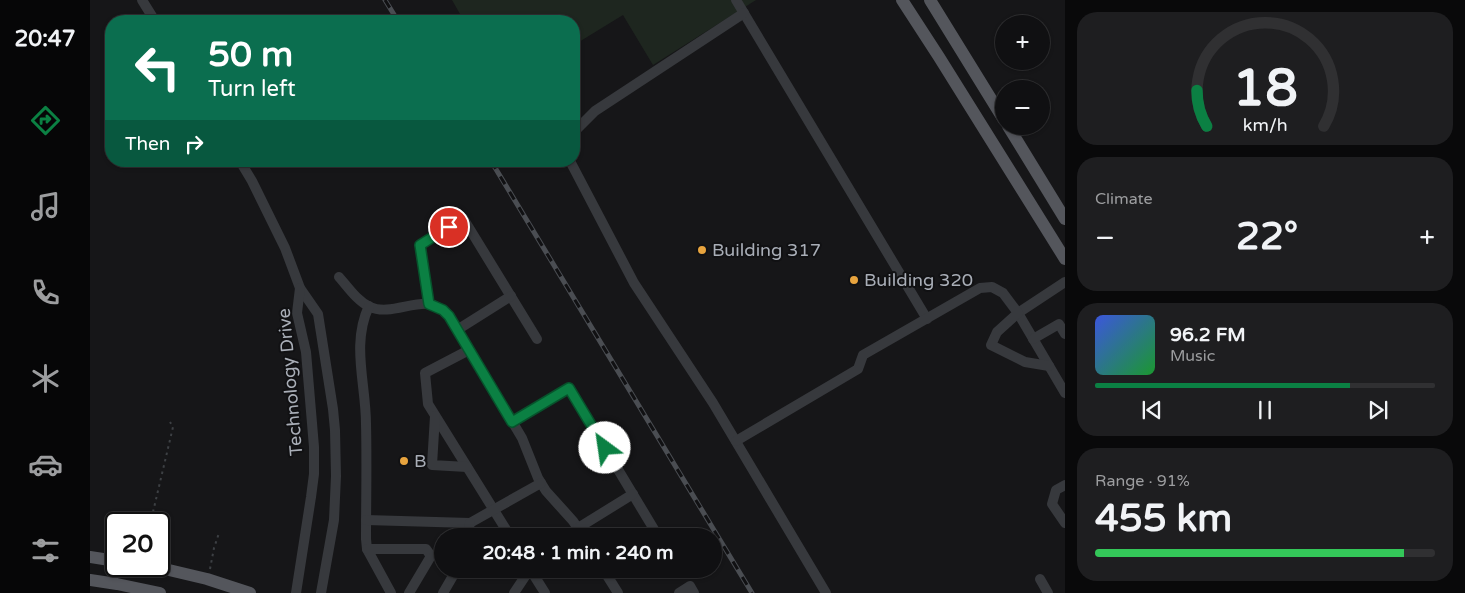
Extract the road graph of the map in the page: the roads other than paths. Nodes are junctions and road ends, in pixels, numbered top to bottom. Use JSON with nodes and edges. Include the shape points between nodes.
{"nodes":[{"id":1,"x":142,"y":0,"type":"edge"},
{"id":2,"x":736,"y":0,"type":"edge"},
{"id":3,"x":902,"y":0,"type":"edge"},
{"id":4,"x":930,"y":0,"type":"edge"},
{"id":5,"x":744,"y":13,"type":"junction"},
{"id":6,"x":151,"y":15,"type":"edge"},
{"id":7,"x":995,"y":105,"type":"edge"},
{"id":8,"x":580,"y":126,"type":"edge"},
{"id":9,"x":1014,"y":135,"type":"edge"},
{"id":10,"x":244,"y":167,"type":"edge"},
{"id":11,"x":573,"y":167,"type":"edge"},
{"id":12,"x":1065,"y":219,"type":"edge"},
{"id":13,"x":1065,"y":259,"type":"edge"},
{"id":14,"x":339,"y":277,"type":"dead end"},
{"id":15,"x":1065,"y":282,"type":"edge"},
{"id":16,"x":300,"y":288,"type":"junction"},
{"id":17,"x":511,"y":296,"type":"junction"},
{"id":18,"x":429,"y":304,"type":"junction"},
{"id":19,"x":369,"y":306,"type":"junction"},
{"id":20,"x":1018,"y":313,"type":"junction"},
{"id":21,"x":927,"y":319,"type":"junction"},
{"id":22,"x":457,"y":330,"type":"junction"},
{"id":23,"x":1065,"y":334,"type":"edge"},
{"id":24,"x":536,"y":338,"type":"dead end"},
{"id":25,"x":1033,"y":339,"type":"junction"},
{"id":26,"x":469,"y":350,"type":"junction"},
{"id":27,"x":1049,"y":366,"type":"junction"},
{"id":28,"x":1065,"y":393,"type":"edge"},
{"id":29,"x":435,"y":416,"type":"junction"},
{"id":30,"x":512,"y":422,"type":"junction"},
{"id":31,"x":736,"y":441,"type":"junction"},
{"id":32,"x":467,"y":467,"type":"junction"},
{"id":33,"x":541,"y":484,"type":"junction"},
{"id":34,"x":1065,"y":485,"type":"edge"},
{"id":35,"x":633,"y":494,"type":"junction"},
{"id":36,"x":493,"y":510,"type":"junction"},
{"id":37,"x":366,"y":520,"type":"junction"},
{"id":38,"x":470,"y":523,"type":"junction"},
{"id":39,"x":1065,"y":523,"type":"edge"},
{"id":40,"x":469,"y":528,"type":"edge"},
{"id":41,"x":505,"y":528,"type":"edge"},
{"id":42,"x":578,"y":528,"type":"edge"},
{"id":43,"x":586,"y":528,"type":"edge"},
{"id":44,"x":653,"y":528,"type":"edge"},
{"id":45,"x":367,"y":549,"type":"junction"},
{"id":46,"x":90,"y":557,"type":"edge"},
{"id":47,"x":105,"y":559,"type":"edge"},
{"id":48,"x":170,"y":570,"type":"edge"},
{"id":49,"x":452,"y":578,"type":"edge"},
{"id":50,"x":524,"y":578,"type":"edge"},
{"id":51,"x":536,"y":578,"type":"edge"},
{"id":52,"x":609,"y":578,"type":"edge"},
{"id":53,"x":1040,"y":579,"type":"dead end"},
{"id":54,"x":90,"y":580,"type":"edge"},
{"id":55,"x":160,"y":593,"type":"edge"},
{"id":56,"x":250,"y":593,"type":"edge"},
{"id":57,"x":296,"y":593,"type":"edge"},
{"id":58,"x":321,"y":593,"type":"edge"},
{"id":59,"x":391,"y":593,"type":"edge"},
{"id":60,"x":409,"y":593,"type":"edge"},
{"id":61,"x":443,"y":593,"type":"edge"},
{"id":62,"x":514,"y":593,"type":"edge"},
{"id":63,"x":545,"y":593,"type":"edge"},
{"id":64,"x":618,"y":593,"type":"edge"},
{"id":65,"x":679,"y":593,"type":"edge"},
{"id":66,"x":694,"y":593,"type":"edge"},
{"id":67,"x":826,"y":593,"type":"edge"},
{"id":68,"x":1048,"y":593,"type":"edge"}],
"edges":[{"from":1,"to":6,"type":"street"},
{"from":2,"to":5,"type":"street"},
{"from":3,"to":13,"type":"main road"},
{"from":4,"to":7,"type":"main road"},
{"from":5,"to":8,"type":"street","via":[[595,111]]},
{"from":5,"to":21,"type":"street"},
{"from":9,"to":12,"type":"main road"},
{"from":10,"to":16,"type":"street","name":"Technology Drive","via":[[285,248]]},
{"from":11,"to":31,"type":"street","via":[[634,283]]},
{"from":14,"to":19,"type":"street"},
{"from":15,"to":20,"type":"street"},
{"from":16,"to":57,"type":"street","name":"Technology Drive","via":[[297,313],[306,352],[314,474]]},
{"from":16,"to":58,"type":"street","name":"Technology Drive","via":[[318,314],[335,430],[334,520]]},
{"from":17,"to":18,"type":"street","via":[[464,218],[420,245]]},
{"from":17,"to":22,"type":"street"},
{"from":17,"to":24,"type":"street"},
{"from":18,"to":19,"type":"street","via":[[389,309]]},
{"from":18,"to":22,"type":"street","via":[[443,310]]},
{"from":19,"to":37,"type":"street","via":[[360,342],[366,422]]},
{"from":20,"to":21,"type":"street","via":[[1003,293],[992,286],[980,288]]},
{"from":20,"to":25,"type":"street"},
{"from":20,"to":27,"type":"street","via":[[997,332],[991,345],[1025,362]]},
{"from":21,"to":31,"type":"street","via":[[863,355],[858,369]]},
{"from":22,"to":26,"type":"street"},
{"from":23,"to":25,"type":"street","via":[[1059,324]]},
{"from":25,"to":27,"type":"street"},
{"from":26,"to":29,"type":"street","via":[[425,373],[428,404]]},
{"from":26,"to":30,"type":"street"},
{"from":27,"to":28,"type":"street"},
{"from":29,"to":32,"type":"street"},
{"from":29,"to":32,"type":"street","via":[[432,465]]},
{"from":30,"to":33,"type":"street"},
{"from":30,"to":35,"type":"street","via":[[569,388]]},
{"from":31,"to":67,"type":"street"},
{"from":32,"to":36,"type":"street"},
{"from":33,"to":36,"type":"street"},
{"from":33,"to":42,"type":"street"},
{"from":34,"to":39,"type":"street","via":[[1056,490],[1052,504]]},
{"from":35,"to":43,"type":"street"},
{"from":35,"to":44,"type":"street"},
{"from":36,"to":38,"type":"street"},
{"from":36,"to":41,"type":"street"},
{"from":37,"to":38,"type":"street"},
{"from":37,"to":45,"type":"street"},
{"from":38,"to":40,"type":"street"},
{"from":45,"to":59,"type":"street"},
{"from":45,"to":60,"type":"street","via":[[426,549],[431,556]]},
{"from":46,"to":47,"type":"main road"},
{"from":48,"to":56,"type":"main road"},
{"from":49,"to":61,"type":"street"},
{"from":50,"to":62,"type":"street"},
{"from":51,"to":63,"type":"street"},
{"from":52,"to":64,"type":"street"},
{"from":53,"to":68,"type":"street"},
{"from":54,"to":55,"type":"main road"},
{"from":65,"to":66,"type":"street","via":[[690,586]]}]}
